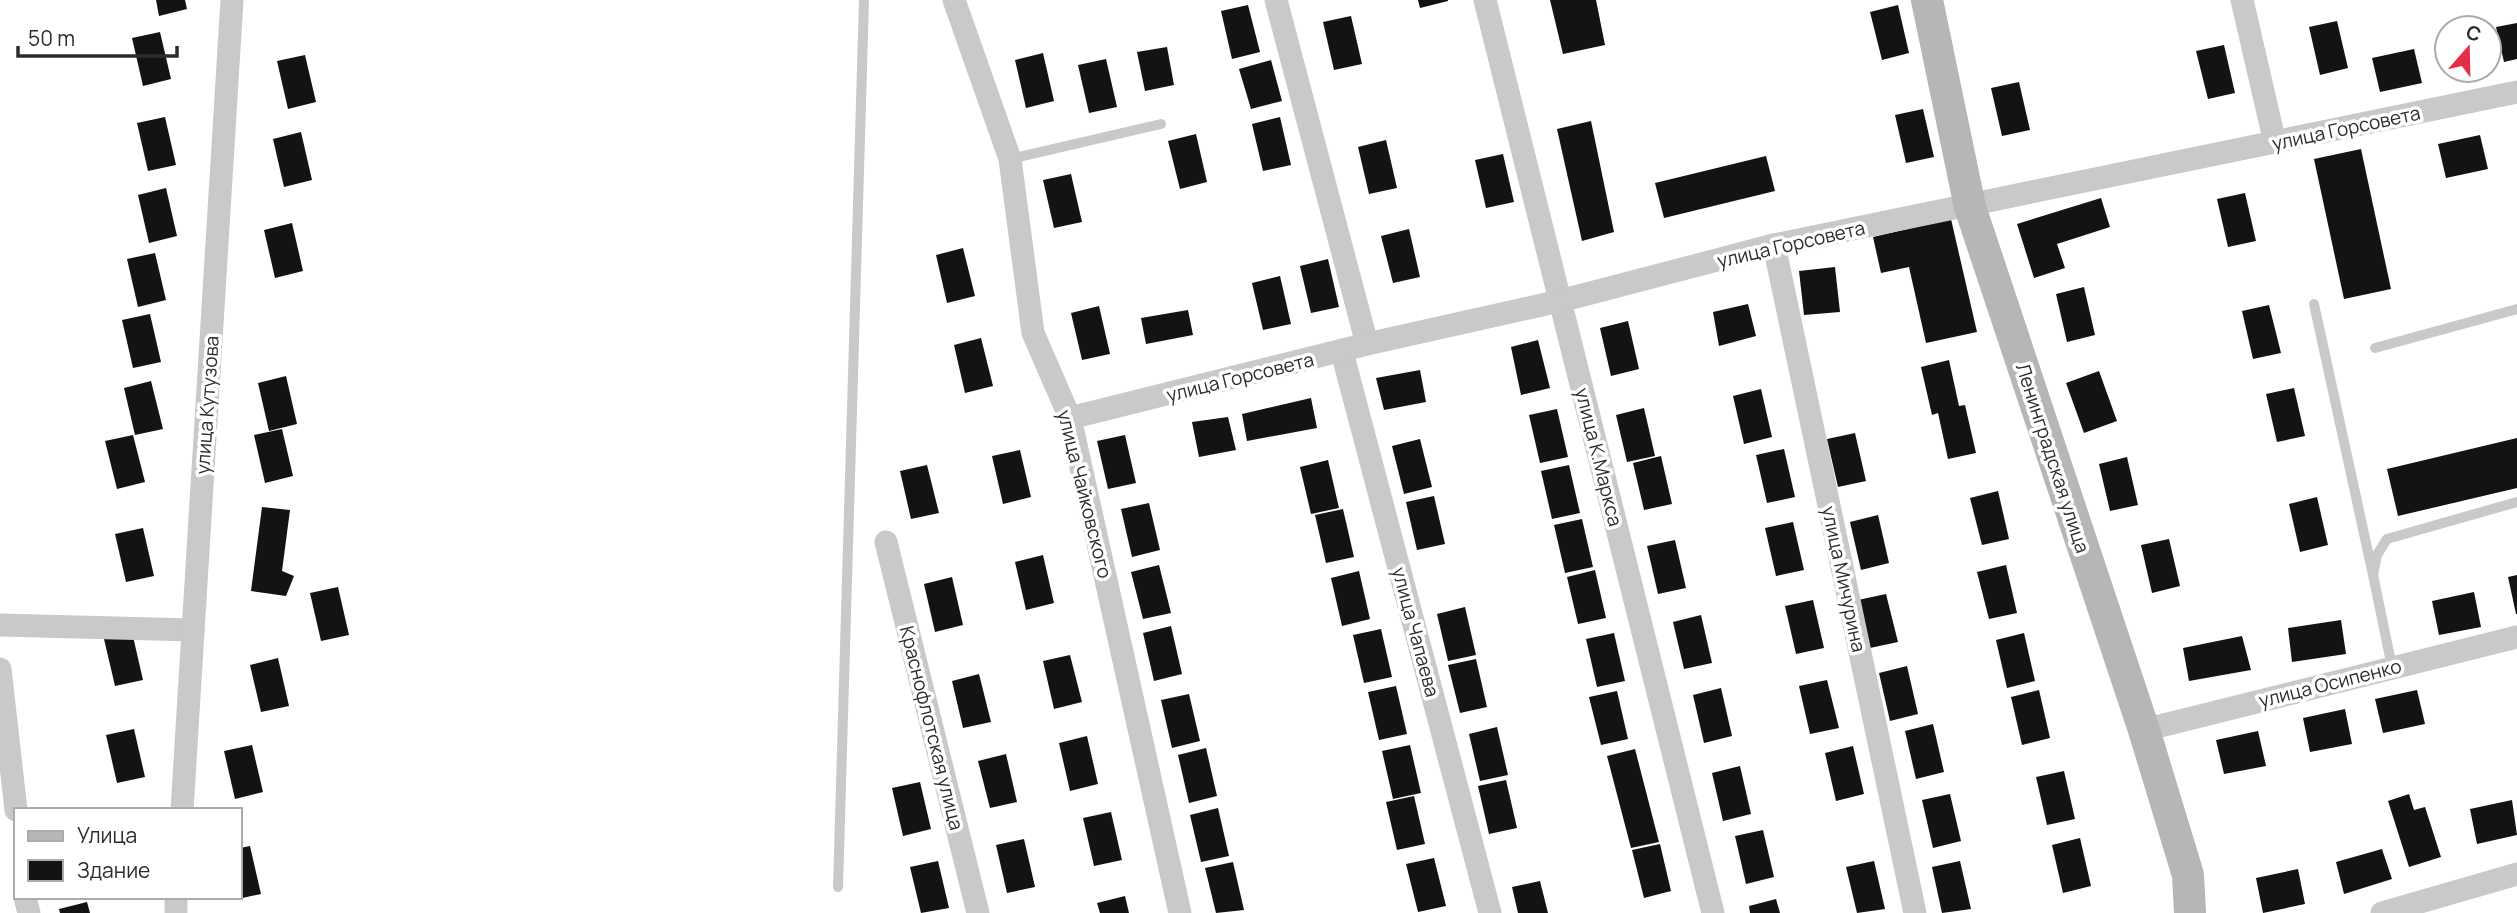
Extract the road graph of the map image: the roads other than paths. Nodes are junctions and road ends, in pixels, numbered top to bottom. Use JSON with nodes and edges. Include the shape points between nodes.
{"nodes":[{"id":1,"x":232,"y":0,"type":"edge"},
{"id":2,"x":864,"y":0,"type":"edge"},
{"id":3,"x":954,"y":0,"type":"edge"},
{"id":4,"x":1276,"y":0,"type":"edge"},
{"id":5,"x":1485,"y":0,"type":"edge"},
{"id":6,"x":1927,"y":0,"type":"edge"},
{"id":7,"x":2242,"y":0,"type":"edge"},
{"id":8,"x":2517,"y":92,"type":"edge"},
{"id":9,"x":1161,"y":124,"type":"dead end"},
{"id":10,"x":2274,"y":143,"type":"junction"},
{"id":11,"x":1010,"y":159,"type":"junction"},
{"id":12,"x":1970,"y":207,"type":"junction"},
{"id":13,"x":1773,"y":245,"type":"junction"},
{"id":14,"x":1560,"y":302,"type":"junction"},
{"id":15,"x":2314,"y":304,"type":"dead end"},
{"id":16,"x":2517,"y":309,"type":"edge"},
{"id":17,"x":1367,"y":344,"type":"junction"},
{"id":18,"x":2375,"y":348,"type":"dead end"},
{"id":19,"x":1342,"y":352,"type":"junction"},
{"id":20,"x":1070,"y":418,"type":"junction"},
{"id":21,"x":2517,"y":502,"type":"edge"},
{"id":22,"x":886,"y":542,"type":"dead end"},
{"id":23,"x":2373,"y":575,"type":"junction"},
{"id":24,"x":0,"y":625,"type":"edge"},
{"id":25,"x":193,"y":630,"type":"junction"},
{"id":26,"x":2517,"y":637,"type":"edge"},
{"id":27,"x":2392,"y":667,"type":"junction"},
{"id":28,"x":0,"y":669,"type":"edge"},
{"id":29,"x":2144,"y":730,"type":"junction"},
{"id":30,"x":16,"y":808,"type":"edge"},
{"id":31,"x":182,"y":808,"type":"edge"},
{"id":32,"x":2517,"y":874,"type":"edge"},
{"id":33,"x":838,"y":887,"type":"dead end"},
{"id":34,"x":978,"y":913,"type":"edge"},
{"id":35,"x":1180,"y":913,"type":"edge"},
{"id":36,"x":1490,"y":913,"type":"edge"},
{"id":37,"x":1713,"y":913,"type":"edge"},
{"id":38,"x":1915,"y":913,"type":"edge"},
{"id":39,"x":2190,"y":913,"type":"edge"},
{"id":40,"x":2382,"y":913,"type":"edge"}],
"edges":[{"from":1,"to":25,"type":"street","name":"улица Кутузова"},
{"from":2,"to":33,"type":"lane"},
{"from":3,"to":11,"type":"street","name":"улица Чайковского"},
{"from":4,"to":17,"type":"street"},
{"from":5,"to":14,"type":"street","name":"улица К.Маркса"},
{"from":6,"to":12,"type":"street","name":"Ленинградская улица"},
{"from":7,"to":10,"type":"street"},
{"from":8,"to":10,"type":"street","name":"улица Горсовета"},
{"from":9,"to":11,"type":"lane"},
{"from":10,"to":12,"type":"street","name":"улица Горсовета"},
{"from":11,"to":20,"type":"street","name":"улица Чайковского","via":[[1033,334]]},
{"from":12,"to":13,"type":"street","name":"улица Горсовета"},
{"from":12,"to":29,"type":"street","name":"Ленинградская улица"},
{"from":13,"to":14,"type":"street","name":"улица Горсовета"},
{"from":13,"to":38,"type":"street","name":"улица Мичурина"},
{"from":14,"to":17,"type":"street","name":"улица Горсовета"},
{"from":14,"to":37,"type":"street","name":"улица К.Маркса"},
{"from":15,"to":23,"type":"lane"},
{"from":16,"to":18,"type":"lane"},
{"from":17,"to":19,"type":"street","name":"улица Горсовета"},
{"from":19,"to":20,"type":"street","name":"улица Горсовета"},
{"from":19,"to":36,"type":"street","name":"улица Чапаева"},
{"from":20,"to":35,"type":"street","name":"улица Чайковского"},
{"from":21,"to":23,"type":"lane","via":[[2387,539],[2377,555]]},
{"from":22,"to":34,"type":"street","name":"Краснофлотская улица"},
{"from":23,"to":27,"type":"lane"},
{"from":24,"to":25,"type":"street"},
{"from":25,"to":31,"type":"street","name":"улица Кутузова"},
{"from":26,"to":27,"type":"street","name":"улица Осипенко"},
{"from":27,"to":29,"type":"street","name":"улица Осипенко"},
{"from":28,"to":30,"type":"street"},
{"from":29,"to":39,"type":"street","name":"Ленинградская улица","via":[[2188,875]]},
{"from":32,"to":40,"type":"street"}]}
